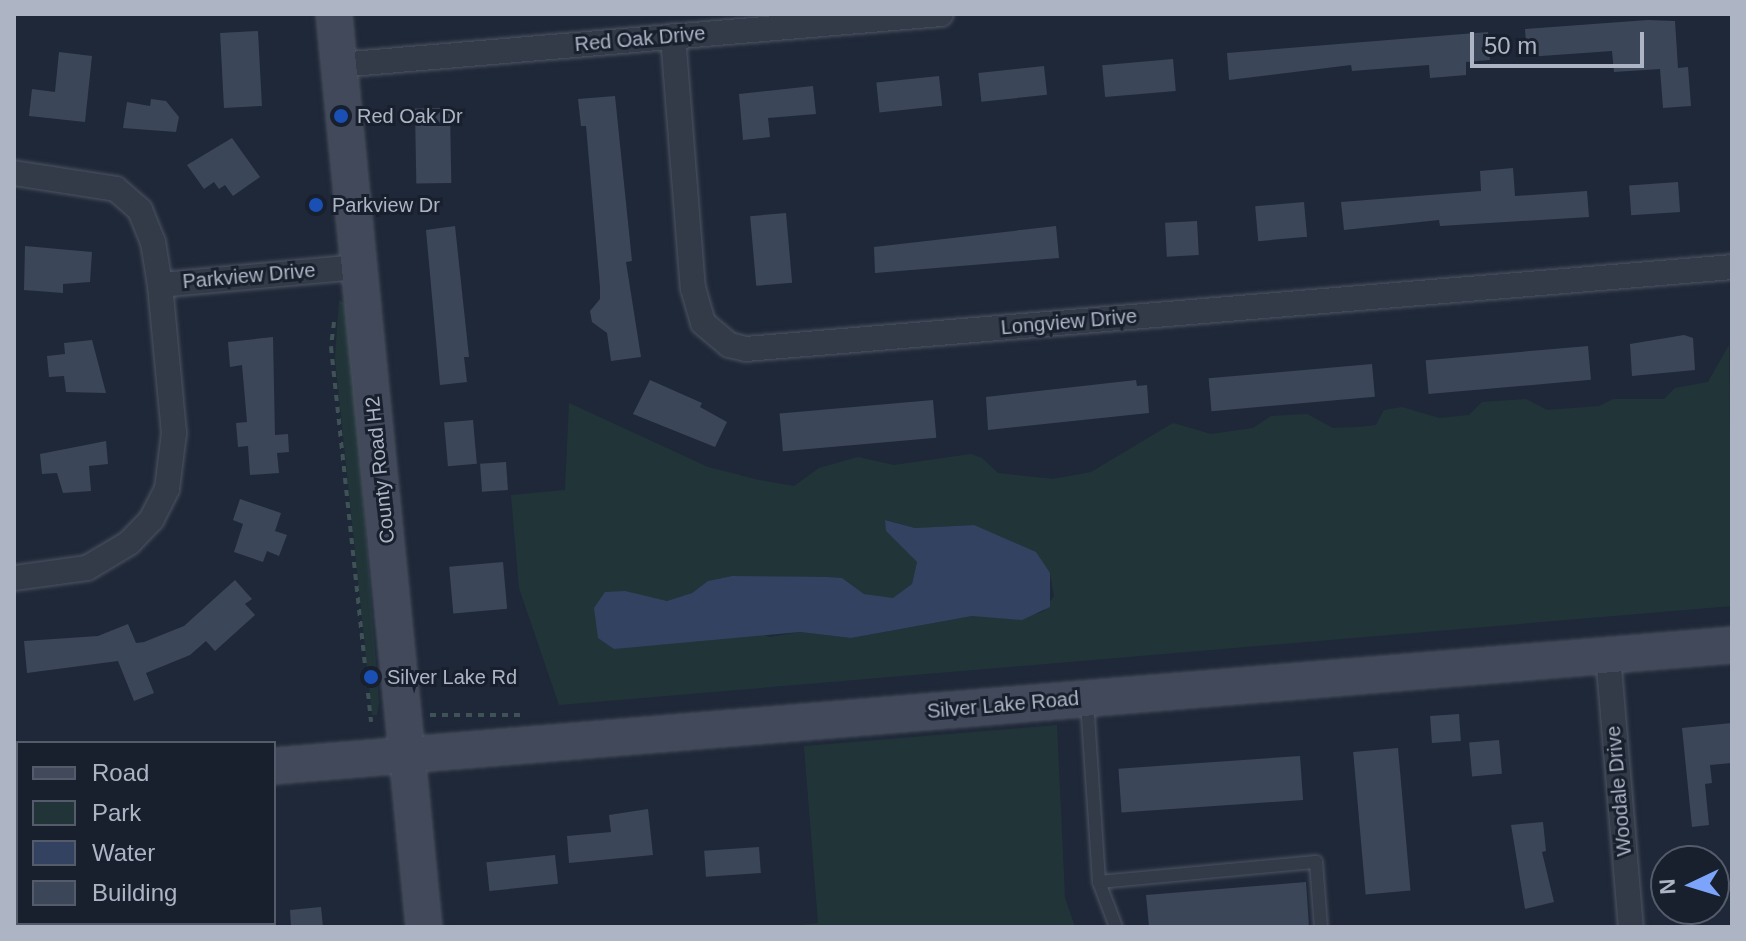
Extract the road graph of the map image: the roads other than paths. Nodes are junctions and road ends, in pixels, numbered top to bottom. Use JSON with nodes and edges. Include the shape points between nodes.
{"nodes":[{"id":1,"x":334,"y":14,"type":"edge"},
{"id":2,"x":941,"y":14,"type":"edge"},
{"id":3,"x":673,"y":36,"type":"junction"},
{"id":4,"x":339,"y":65,"type":"junction"},
{"id":5,"x":14,"y":173,"type":"edge"},
{"id":6,"x":359,"y":267,"type":"junction"},
{"id":7,"x":1732,"y":267,"type":"edge"},
{"id":8,"x":160,"y":285,"type":"junction"},
{"id":9,"x":14,"y":578,"type":"edge"},
{"id":10,"x":1732,"y":645,"type":"edge"},
{"id":11,"x":1608,"y":655,"type":"junction"},
{"id":12,"x":1087,"y":698,"type":"junction"},
{"id":13,"x":408,"y":755,"type":"junction"},
{"id":14,"x":276,"y":766,"type":"edge"},
{"id":15,"x":1099,"y":882,"type":"junction"},
{"id":16,"x":424,"y":927,"type":"edge"},
{"id":17,"x":1116,"y":927,"type":"edge"},
{"id":18,"x":1321,"y":927,"type":"edge"},
{"id":19,"x":1631,"y":927,"type":"edge"}],
"edges":[{"from":1,"to":4,"type":"main road","name":"County Road H2"},
{"from":2,"to":3,"type":"street","name":"Red Oak Drive"},
{"from":3,"to":4,"type":"street","name":"Red Oak Drive"},
{"from":3,"to":7,"type":"street","name":"Longview Drive","via":[[693,288],[703,323],[729,345],[746,349]]},
{"from":4,"to":6,"type":"main road","name":"County Road H2"},
{"from":5,"to":8,"type":"street","name":"Parkview Drive","via":[[99,185],[129,197],[153,242]]},
{"from":6,"to":8,"type":"street","name":"Parkview Drive"},
{"from":6,"to":13,"type":"main road","name":"County Road H2"},
{"from":8,"to":9,"type":"street","via":[[174,433],[167,489],[152,519],[107,558],[66,572]]},
{"from":10,"to":11,"type":"main road","name":"Silver Lake Road"},
{"from":11,"to":12,"type":"main road","name":"Silver Lake Road"},
{"from":11,"to":19,"type":"street","name":"Woodale Drive"},
{"from":12,"to":13,"type":"main road","name":"Silver Lake Road"},
{"from":12,"to":15,"type":"lane"},
{"from":13,"to":14,"type":"main road","name":"Silver Lake Road"},
{"from":13,"to":16,"type":"main road","name":"County Road H2"},
{"from":15,"to":17,"type":"lane"},
{"from":15,"to":18,"type":"lane","via":[[1316,862]]}]}
